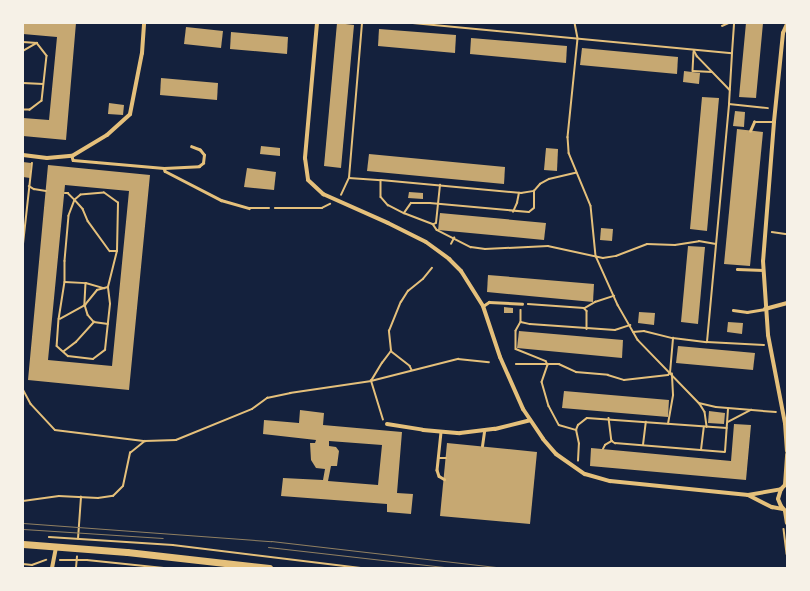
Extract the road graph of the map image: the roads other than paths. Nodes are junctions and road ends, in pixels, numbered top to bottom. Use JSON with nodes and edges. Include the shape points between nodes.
{"nodes":[{"id":1,"x":144,"y":23,"type":"edge"},
{"id":2,"x":317,"y":23,"type":"edge"},
{"id":3,"x":787,"y":24,"type":"edge"},
{"id":4,"x":774,"y":122,"type":"junction"},
{"id":5,"x":750,"y":131,"type":"dead end"},
{"id":6,"x":192,"y":147,"type":"dead end"},
{"id":7,"x":23,"y":155,"type":"edge"},
{"id":8,"x":72,"y":156,"type":"junction"},
{"id":9,"x":164,"y":168,"type":"junction"},
{"id":10,"x":269,"y":208,"type":"road end"},
{"id":11,"x":737,"y":269,"type":"dead end"},
{"id":12,"x":763,"y":270,"type":"junction"},
{"id":13,"x":787,"y":303,"type":"edge"},
{"id":14,"x":522,"y":304,"type":"road end"},
{"id":15,"x":483,"y":306,"type":"junction"},
{"id":16,"x":765,"y":308,"type":"junction"},
{"id":17,"x":733,"y":310,"type":"dead end"},
{"id":18,"x":530,"y":420,"type":"junction"},
{"id":19,"x":387,"y":424,"type":"road end"},
{"id":20,"x":786,"y":425,"type":"edge"},
{"id":21,"x":484,"y":431,"type":"junction"},
{"id":22,"x":441,"y":432,"type":"junction"},
{"id":23,"x":482,"y":446,"type":"dead end"},
{"id":24,"x":787,"y":451,"type":"edge"},
{"id":25,"x":787,"y":454,"type":"edge"},
{"id":26,"x":438,"y":458,"type":"junction"},
{"id":27,"x":446,"y":458,"type":"dead end"},
{"id":28,"x":444,"y":479,"type":"dead end"},
{"id":29,"x":786,"y":484,"type":"edge"},
{"id":30,"x":781,"y":489,"type":"junction"},
{"id":31,"x":748,"y":495,"type":"junction"},
{"id":32,"x":785,"y":511,"type":"edge"},
{"id":33,"x":787,"y":524,"type":"edge"},
{"id":34,"x":23,"y":544,"type":"edge"},
{"id":35,"x":56,"y":547,"type":"junction"},
{"id":36,"x":52,"y":568,"type":"edge"},
{"id":37,"x":269,"y":568,"type":"edge"}],
"edges":[{"from":1,"to":8,"type":"street","via":[[142,54],[130,114],[107,135]]},
{"from":2,"to":15,"type":"street","via":[[306,152],[308,180],[323,194],[388,223],[438,250],[467,278]]},
{"from":3,"to":4,"type":"street","via":[[783,33]]},
{"from":4,"to":5,"type":"lane","via":[[754,122]]},
{"from":4,"to":12,"type":"street"},
{"from":6,"to":9,"type":"lane","via":[[204,155],[203,163],[199,166]]},
{"from":7,"to":8,"type":"street"},
{"from":8,"to":9,"type":"lane","via":[[73,160]]},
{"from":9,"to":10,"type":"lane","via":[[165,172],[221,200],[249,208]]},
{"from":11,"to":12,"type":"lane"},
{"from":12,"to":16,"type":"street"},
{"from":13,"to":16,"type":"street"},
{"from":14,"to":15,"type":"lane","via":[[489,302]]},
{"from":15,"to":18,"type":"street","via":[[507,374]]},
{"from":16,"to":17,"type":"lane","via":[[747,312]]},
{"from":16,"to":20,"type":"street","via":[[769,344]]},
{"from":18,"to":21,"type":"street"},
{"from":18,"to":31,"type":"street","via":[[556,454],[585,474],[610,482]]},
{"from":19,"to":22,"type":"street"},
{"from":20,"to":24,"type":"street"},
{"from":21,"to":22,"type":"street"},
{"from":21,"to":23,"type":"lane"},
{"from":22,"to":26,"type":"lane"},
{"from":25,"to":29,"type":"street"},
{"from":26,"to":27,"type":"lane"},
{"from":26,"to":28,"type":"lane","via":[[438,475]]},
{"from":29,"to":30,"type":"street"},
{"from":30,"to":31,"type":"street"},
{"from":30,"to":32,"type":"street","via":[[778,499]]},
{"from":31,"to":32,"type":"street"},
{"from":32,"to":33,"type":"street"},
{"from":34,"to":35,"type":"street"},
{"from":35,"to":36,"type":"street"},
{"from":35,"to":37,"type":"street"}]}
